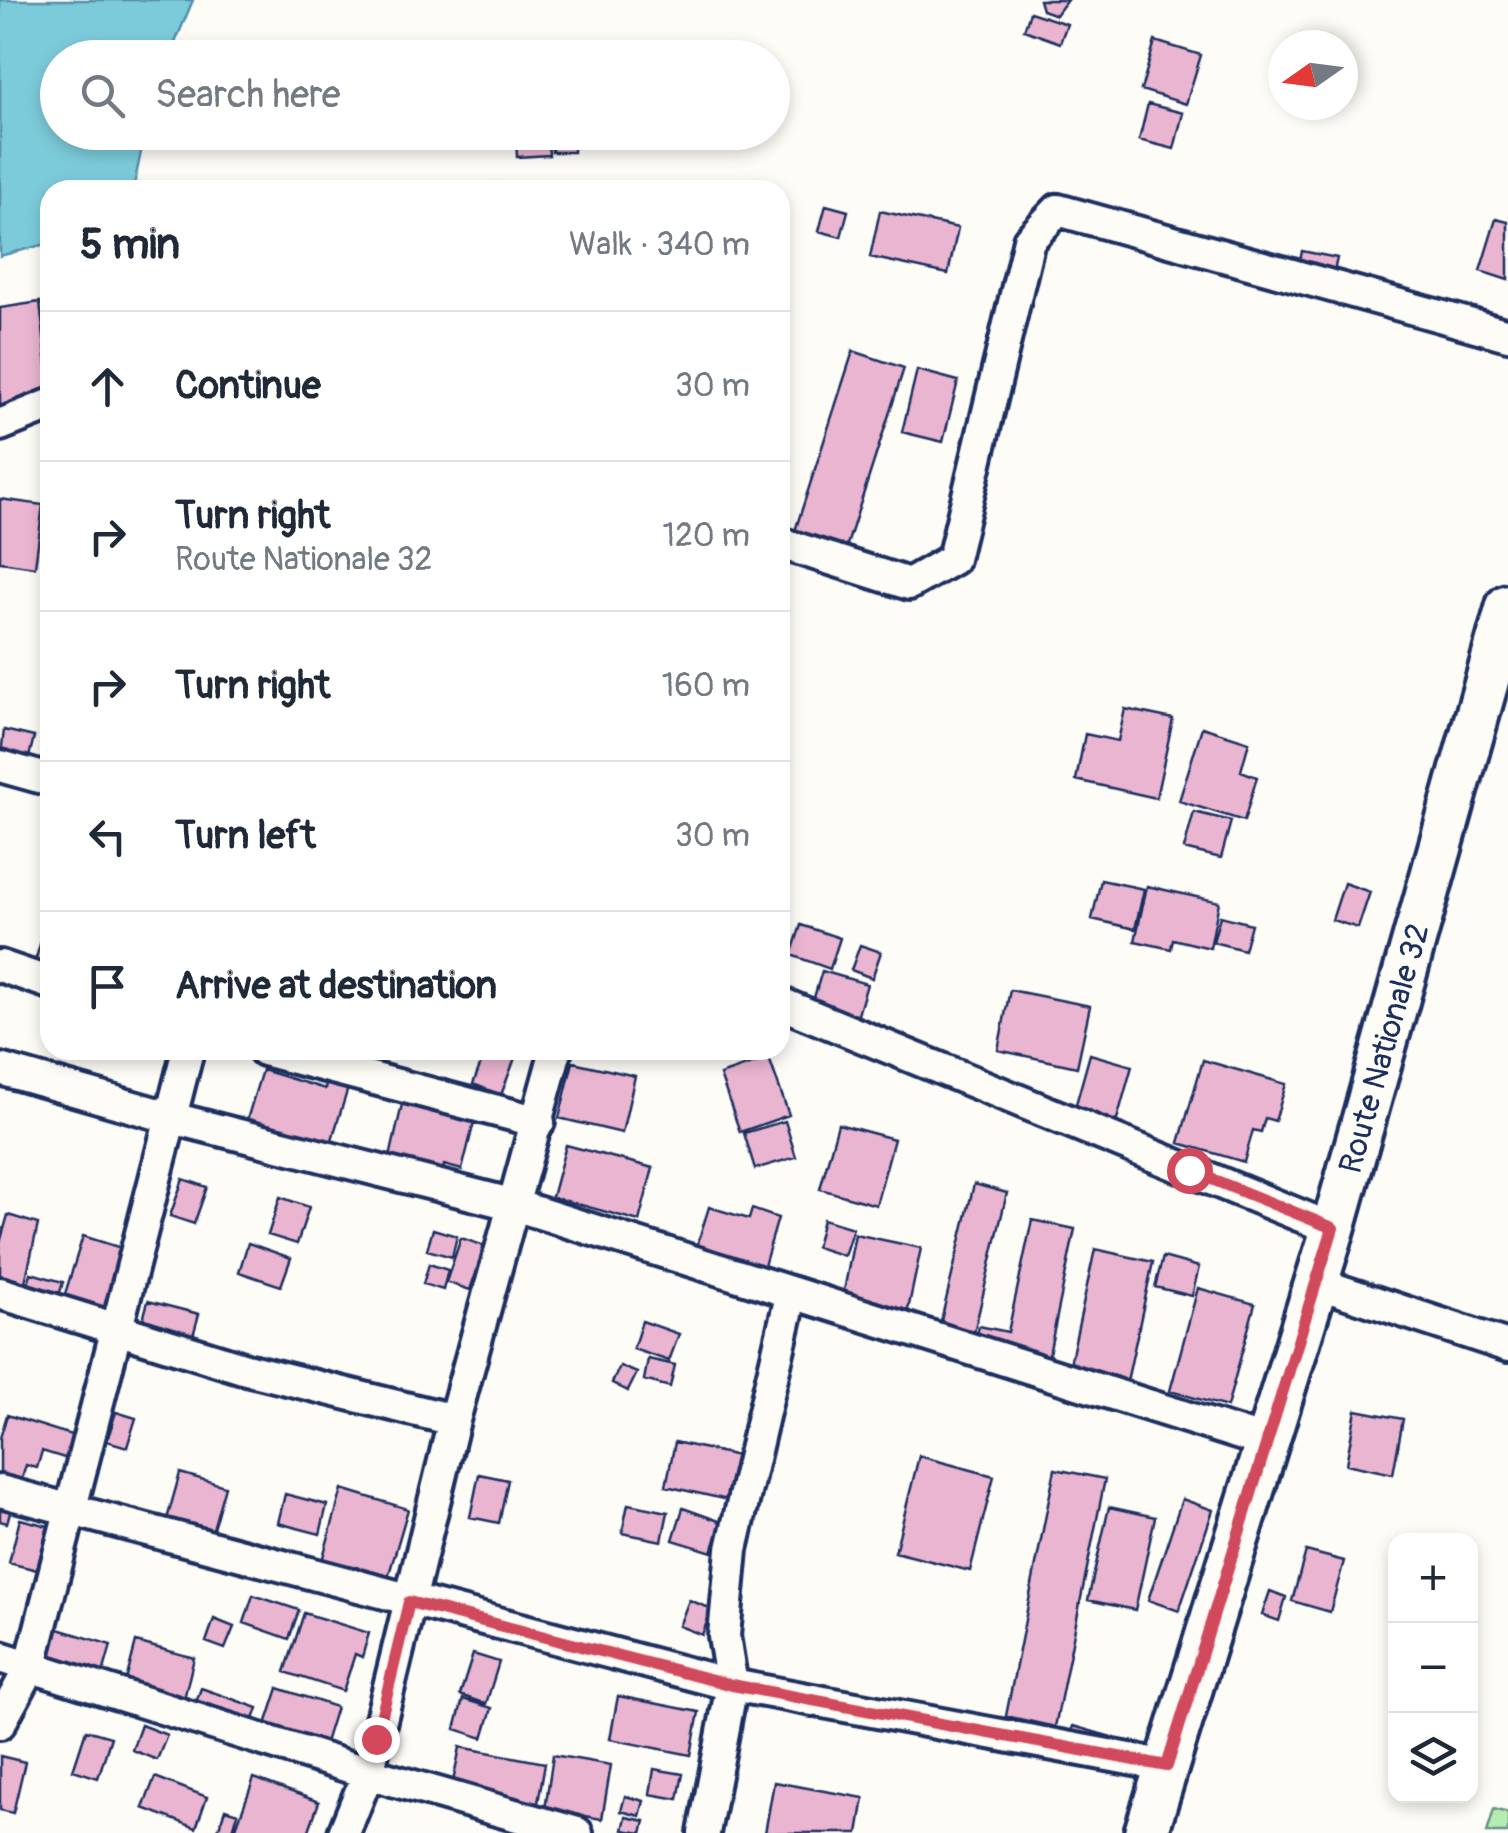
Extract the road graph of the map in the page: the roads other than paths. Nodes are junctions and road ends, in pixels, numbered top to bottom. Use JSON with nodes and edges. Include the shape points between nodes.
{"nodes":[{"id":1,"x":1508,"y":334,"type":"edge"},
{"id":2,"x":40,"y":409,"type":"edge"},
{"id":3,"x":0,"y":425,"type":"edge"},
{"id":4,"x":790,"y":546,"type":"edge"},
{"id":5,"x":1508,"y":606,"type":"edge"},
{"id":6,"x":0,"y":766,"type":"edge"},
{"id":7,"x":40,"y":777,"type":"edge"},
{"id":8,"x":0,"y":966,"type":"edge"},
{"id":9,"x":40,"y":979,"type":"edge"},
{"id":10,"x":790,"y":1007,"type":"edge"},
{"id":11,"x":186,"y":1060,"type":"edge"},
{"id":12,"x":302,"y":1060,"type":"edge"},
{"id":13,"x":554,"y":1060,"type":"edge"},
{"id":14,"x":0,"y":1069,"type":"edge"},
{"id":15,"x":172,"y":1118,"type":"junction"},
{"id":16,"x":539,"y":1122,"type":"junction"},
{"id":17,"x":511,"y":1204,"type":"junction"},
{"id":18,"x":1333,"y":1228,"type":"junction"},
{"id":19,"x":1317,"y":1282,"type":"junction"},
{"id":20,"x":0,"y":1293,"type":"edge"},
{"id":21,"x":791,"y":1296,"type":"junction"},
{"id":22,"x":117,"y":1328,"type":"junction"},
{"id":23,"x":1508,"y":1346,"type":"edge"},
{"id":24,"x":454,"y":1420,"type":"junction"},
{"id":25,"x":1268,"y":1443,"type":"junction"},
{"id":26,"x":0,"y":1492,"type":"edge"},
{"id":27,"x":72,"y":1513,"type":"junction"},
{"id":28,"x":409,"y":1602,"type":"junction"},
{"id":29,"x":0,"y":1657,"type":"edge"},
{"id":30,"x":30,"y":1668,"type":"junction"},
{"id":31,"x":732,"y":1685,"type":"junction"},
{"id":32,"x":0,"y":1722,"type":"edge"},
{"id":33,"x":1167,"y":1766,"type":"junction"},
{"id":34,"x":368,"y":1774,"type":"junction"},
{"id":35,"x":344,"y":1833,"type":"edge"},
{"id":36,"x":577,"y":1833,"type":"edge"},
{"id":37,"x":704,"y":1833,"type":"edge"},
{"id":38,"x":1146,"y":1833,"type":"edge"}],
"edges":[{"from":1,"to":4,"type":"street","via":[[1058,210],[1029,240],[953,559],[909,584]]},
{"from":2,"to":3,"type":"street"},
{"from":5,"to":18,"type":"street","name":"Route Nationale 32"},
{"from":6,"to":7,"type":"street"},
{"from":8,"to":9,"type":"street"},
{"from":10,"to":18,"type":"street"},
{"from":11,"to":15,"type":"street"},
{"from":12,"to":16,"type":"street"},
{"from":13,"to":16,"type":"street"},
{"from":14,"to":15,"type":"street"},
{"from":15,"to":17,"type":"street"},
{"from":15,"to":22,"type":"street"},
{"from":16,"to":17,"type":"street"},
{"from":17,"to":21,"type":"street"},
{"from":17,"to":24,"type":"street"},
{"from":18,"to":19,"type":"street","name":"Route Nationale 32"},
{"from":19,"to":23,"type":"street"},
{"from":19,"to":25,"type":"street","name":"Route Nationale 32"},
{"from":20,"to":22,"type":"street"},
{"from":21,"to":25,"type":"street"},
{"from":21,"to":31,"type":"street","via":[[732,1549],[724,1636]]},
{"from":22,"to":24,"type":"street","via":[[246,1370]]},
{"from":22,"to":27,"type":"street"},
{"from":24,"to":28,"type":"street"},
{"from":25,"to":33,"type":"street","name":"Route Nationale 32"},
{"from":26,"to":27,"type":"street"},
{"from":27,"to":28,"type":"street"},
{"from":27,"to":30,"type":"street"},
{"from":28,"to":31,"type":"street"},
{"from":28,"to":34,"type":"street"},
{"from":29,"to":30,"type":"street"},
{"from":30,"to":32,"type":"street"},
{"from":30,"to":34,"type":"street"},
{"from":31,"to":33,"type":"street"},
{"from":31,"to":37,"type":"street"},
{"from":33,"to":38,"type":"street","name":"Route Nationale 32"},
{"from":34,"to":35,"type":"street"},
{"from":34,"to":36,"type":"street"}]}
